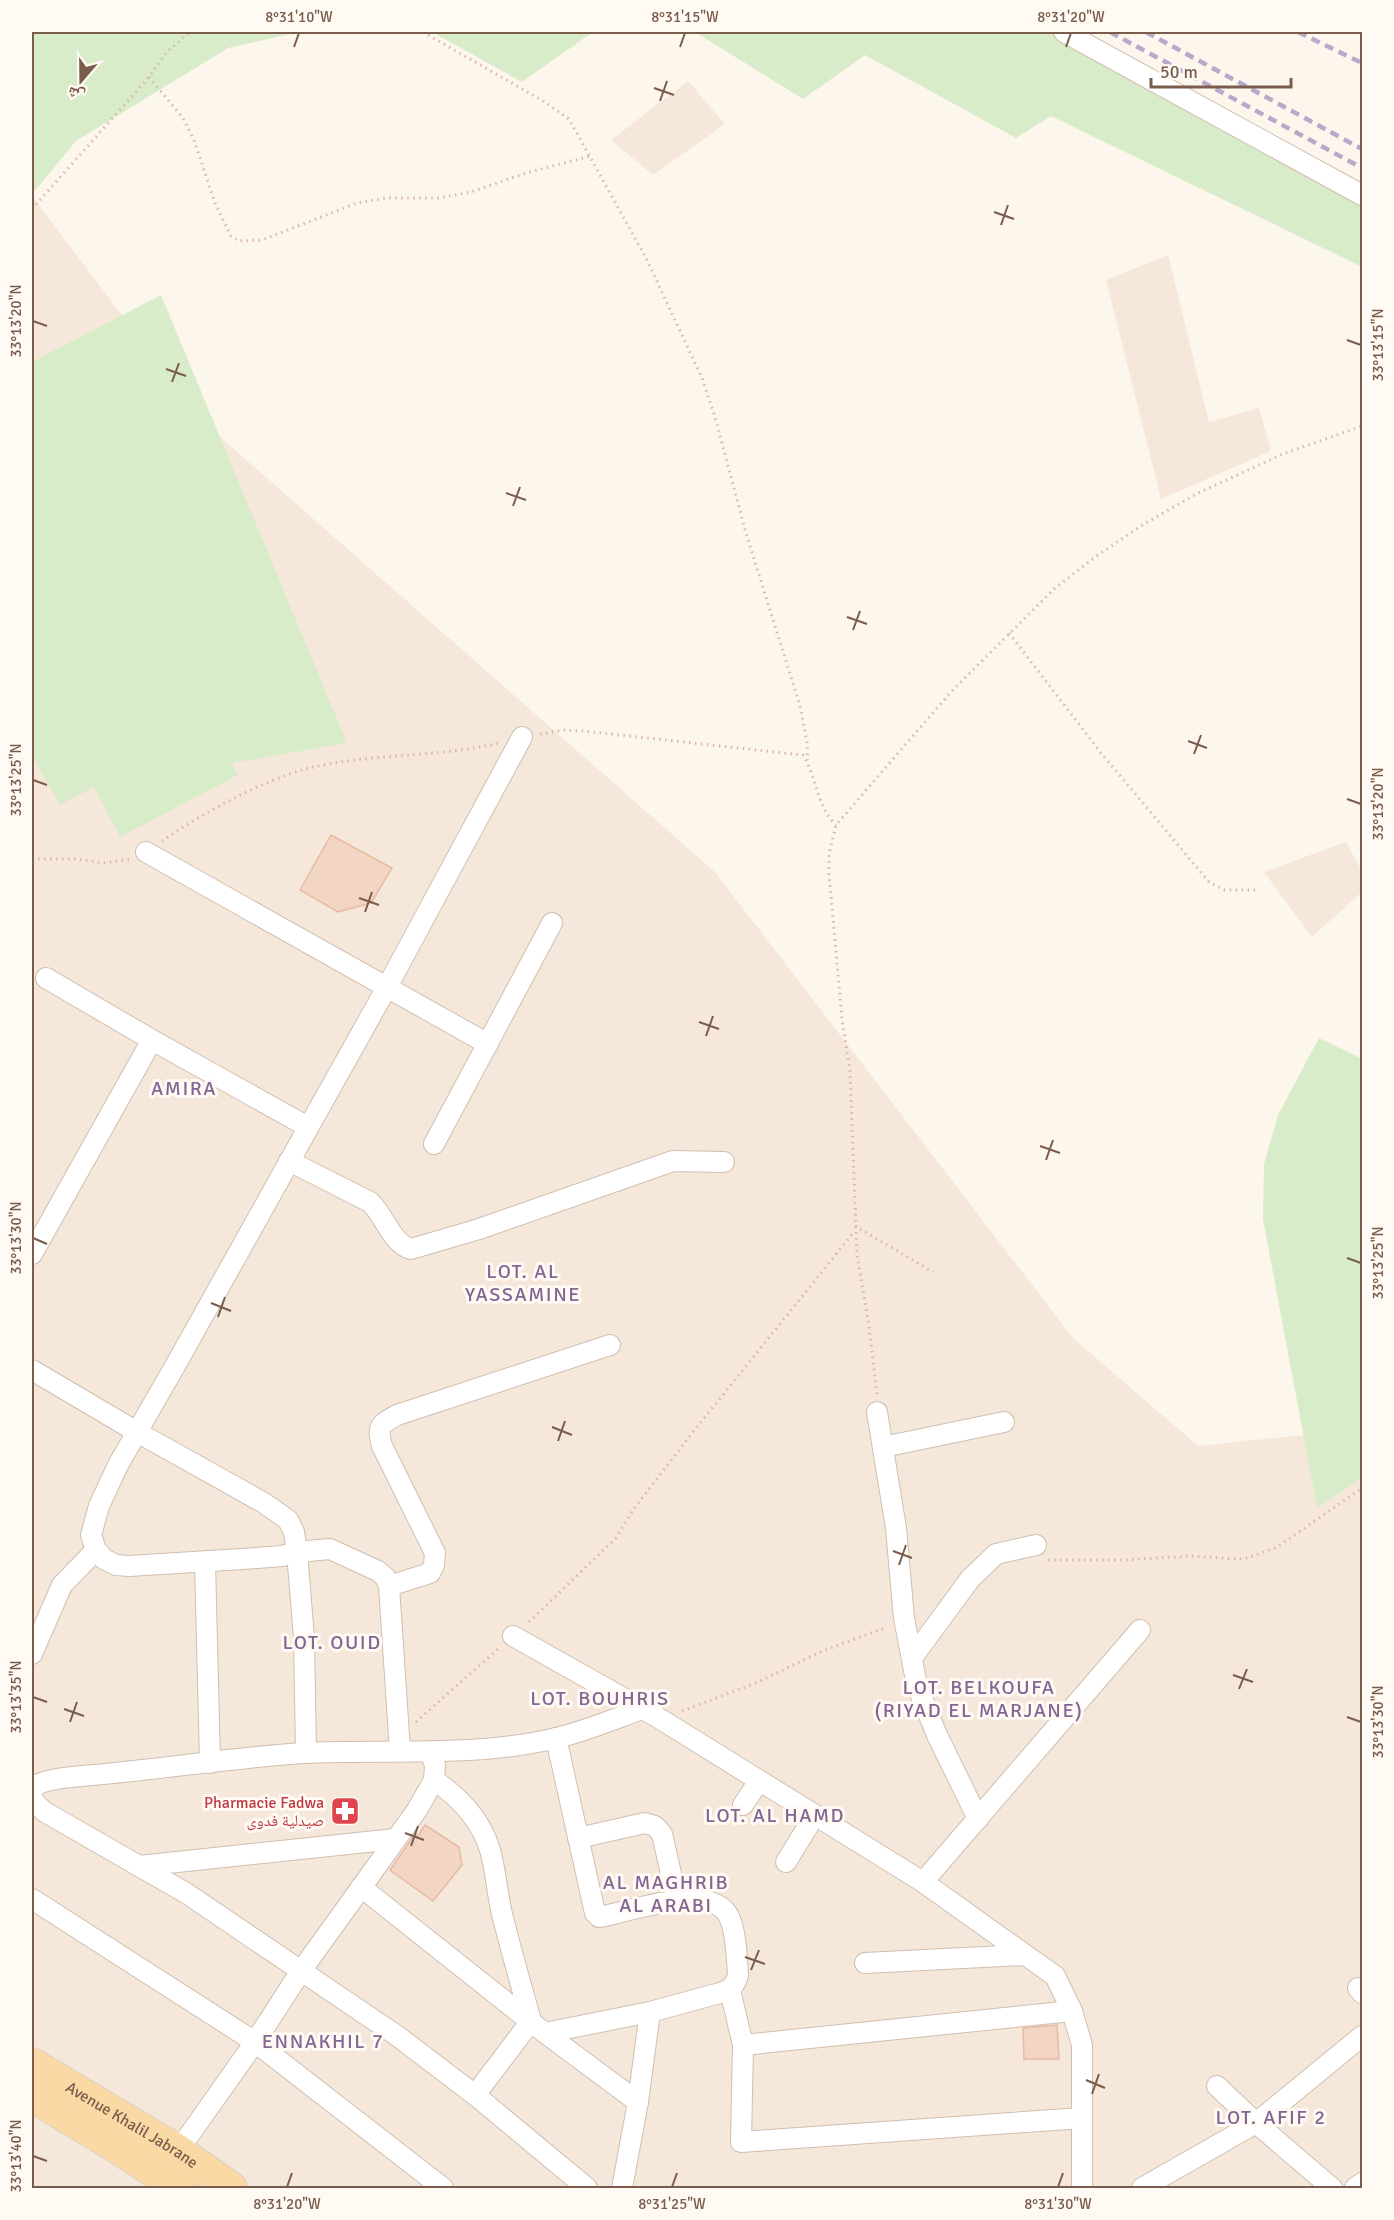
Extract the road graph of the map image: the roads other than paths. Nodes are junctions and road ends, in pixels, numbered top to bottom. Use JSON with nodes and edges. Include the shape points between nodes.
{"nodes":[{"id":1,"x":1064,"y":32,"type":"edge"},
{"id":2,"x":1362,"y":195,"type":"edge"},
{"id":3,"x":522,"y":737,"type":"road end"},
{"id":4,"x":146,"y":852,"type":"road end"},
{"id":5,"x":552,"y":923,"type":"dead end"},
{"id":6,"x":46,"y":978,"type":"dead end"},
{"id":7,"x":387,"y":987,"type":"junction"},
{"id":8,"x":152,"y":1040,"type":"junction"},
{"id":9,"x":488,"y":1044,"type":"junction"},
{"id":10,"x":308,"y":1127,"type":"junction"},
{"id":11,"x":434,"y":1144,"type":"dead end"},
{"id":12,"x":289,"y":1161,"type":"junction"},
{"id":13,"x":724,"y":1162,"type":"dead end"},
{"id":14,"x":33,"y":1244,"type":"edge"},
{"id":15,"x":610,"y":1345,"type":"dead end"},
{"id":16,"x":32,"y":1370,"type":"edge"},
{"id":17,"x":877,"y":1413,"type":"road end"},
{"id":18,"x":1004,"y":1422,"type":"dead end"},
{"id":19,"x":138,"y":1432,"type":"junction"},
{"id":20,"x":883,"y":1447,"type":"junction"},
{"id":21,"x":96,"y":1550,"type":"junction"},
{"id":22,"x":297,"y":1552,"type":"junction"},
{"id":23,"x":1042,"y":1552,"type":"road end"},
{"id":24,"x":205,"y":1562,"type":"junction"},
{"id":25,"x":389,"y":1586,"type":"junction"},
{"id":26,"x":1140,"y":1630,"type":"dead end"},
{"id":27,"x":513,"y":1636,"type":"road end"},
{"id":28,"x":32,"y":1654,"type":"edge"},
{"id":29,"x":912,"y":1658,"type":"junction"},
{"id":30,"x":650,"y":1713,"type":"junction"},
{"id":31,"x":556,"y":1738,"type":"junction"},
{"id":32,"x":399,"y":1744,"type":"junction"},
{"id":33,"x":430,"y":1752,"type":"junction"},
{"id":34,"x":306,"y":1753,"type":"junction"},
{"id":35,"x":210,"y":1763,"type":"junction"},
{"id":36,"x":434,"y":1780,"type":"junction"},
{"id":37,"x":759,"y":1781,"type":"junction"},
{"id":38,"x":743,"y":1805,"type":"dead end"},
{"id":39,"x":815,"y":1815,"type":"junction"},
{"id":40,"x":978,"y":1819,"type":"junction"},
{"id":41,"x":578,"y":1838,"type":"junction"},
{"id":42,"x":395,"y":1839,"type":"junction"},
{"id":43,"x":786,"y":1862,"type":"dead end"},
{"id":44,"x":139,"y":1866,"type":"junction"},
{"id":45,"x":923,"y":1882,"type":"junction"},
{"id":46,"x":361,"y":1887,"type":"junction"},
{"id":47,"x":32,"y":1899,"type":"edge"},
{"id":48,"x":677,"y":1900,"type":"junction"},
{"id":49,"x":1025,"y":1954,"type":"junction"},
{"id":50,"x":865,"y":1963,"type":"dead end"},
{"id":51,"x":301,"y":1971,"type":"junction"},
{"id":52,"x":730,"y":1989,"type":"junction"},
{"id":53,"x":1072,"y":2011,"type":"junction"},
{"id":54,"x":650,"y":2012,"type":"junction"},
{"id":55,"x":538,"y":2027,"type":"junction"},
{"id":56,"x":1362,"y":2036,"type":"edge"},
{"id":57,"x":255,"y":2042,"type":"junction"},
{"id":58,"x":743,"y":2045,"type":"junction"},
{"id":59,"x":32,"y":2064,"type":"edge"},
{"id":60,"x":1217,"y":2086,"type":"dead end"},
{"id":61,"x":475,"y":2095,"type":"junction"},
{"id":62,"x":32,"y":2096,"type":"edge"},
{"id":63,"x":638,"y":2102,"type":"junction"},
{"id":64,"x":1082,"y":2118,"type":"junction"},
{"id":65,"x":1257,"y":2123,"type":"junction"},
{"id":66,"x":169,"y":2176,"type":"edge"},
{"id":67,"x":1362,"y":2183,"type":"edge"},
{"id":68,"x":231,"y":2188,"type":"edge"},
{"id":69,"x":442,"y":2188,"type":"edge"},
{"id":70,"x":586,"y":2188,"type":"edge"},
{"id":71,"x":622,"y":2188,"type":"edge"},
{"id":72,"x":1082,"y":2188,"type":"edge"},
{"id":73,"x":1142,"y":2188,"type":"edge"},
{"id":74,"x":1332,"y":2188,"type":"edge"},
{"id":75,"x":1355,"y":2188,"type":"edge"}],
"edges":[{"from":1,"to":2,"type":"street"},
{"from":3,"to":7,"type":"street"},
{"from":4,"to":7,"type":"street"},
{"from":5,"to":9,"type":"street"},
{"from":6,"to":8,"type":"street"},
{"from":7,"to":9,"type":"street"},
{"from":7,"to":10,"type":"street"},
{"from":8,"to":10,"type":"street"},
{"from":8,"to":14,"type":"street"},
{"from":9,"to":11,"type":"street"},
{"from":10,"to":12,"type":"street"},
{"from":12,"to":13,"type":"street","via":[[370,1202],[380,1211],[398,1243],[411,1250],[673,1161]]},
{"from":12,"to":19,"type":"street"},
{"from":15,"to":25,"type":"street","via":[[397,1415],[382,1424],[378,1431],[382,1446],[435,1552],[430,1573]]},
{"from":16,"to":19,"type":"street"},
{"from":17,"to":20,"type":"street"},
{"from":18,"to":20,"type":"street"},
{"from":19,"to":21,"type":"street","via":[[99,1506],[91,1535]]},
{"from":19,"to":22,"type":"street","via":[[288,1520]]},
{"from":20,"to":29,"type":"street"},
{"from":21,"to":24,"type":"street","via":[[116,1564]]},
{"from":21,"to":28,"type":"street","via":[[62,1585]]},
{"from":22,"to":24,"type":"street"},
{"from":22,"to":25,"type":"street","via":[[330,1549],[378,1571]]},
{"from":22,"to":34,"type":"street","via":[[304,1638]]},
{"from":23,"to":29,"type":"street","via":[[996,1554],[970,1579]]},
{"from":24,"to":35,"type":"street"},
{"from":25,"to":32,"type":"street"},
{"from":26,"to":40,"type":"street"},
{"from":27,"to":30,"type":"street"},
{"from":29,"to":40,"type":"street","via":[[917,1686],[937,1735]]},
{"from":30,"to":31,"type":"street"},
{"from":30,"to":37,"type":"street"},
{"from":31,"to":33,"type":"street","via":[[495,1748]]},
{"from":31,"to":41,"type":"street"},
{"from":32,"to":33,"type":"street"},
{"from":32,"to":34,"type":"street"},
{"from":33,"to":36,"type":"street","via":[[435,1765]]},
{"from":34,"to":35,"type":"street"},
{"from":35,"to":44,"type":"street","via":[[59,1778],[33,1788],[33,1800],[45,1812]]},
{"from":36,"to":42,"type":"street"},
{"from":36,"to":55,"type":"street","via":[[465,1806],[490,1850],[502,1911]]},
{"from":37,"to":38,"type":"street"},
{"from":37,"to":39,"type":"street"},
{"from":39,"to":43,"type":"street"},
{"from":39,"to":45,"type":"street"},
{"from":40,"to":45,"type":"street"},
{"from":41,"to":48,"type":"street","via":[[645,1823],[656,1826],[662,1834]]},
{"from":41,"to":48,"type":"street","via":[[599,1917]]},
{"from":42,"to":44,"type":"street"},
{"from":42,"to":46,"type":"street"},
{"from":44,"to":51,"type":"street"},
{"from":45,"to":49,"type":"street"},
{"from":46,"to":51,"type":"street"},
{"from":46,"to":55,"type":"street"},
{"from":47,"to":57,"type":"street"},
{"from":48,"to":52,"type":"street","via":[[713,1901],[728,1914],[738,1975]]},
{"from":49,"to":50,"type":"street"},
{"from":49,"to":53,"type":"street","via":[[1055,1976]]},
{"from":51,"to":57,"type":"street"},
{"from":51,"to":61,"type":"street","via":[[396,2035]]},
{"from":52,"to":54,"type":"street"},
{"from":52,"to":58,"type":"street"},
{"from":53,"to":58,"type":"street"},
{"from":53,"to":64,"type":"street","via":[[1082,2045]]},
{"from":54,"to":55,"type":"street"},
{"from":54,"to":63,"type":"street"},
{"from":55,"to":61,"type":"street"},
{"from":55,"to":63,"type":"street"},
{"from":56,"to":65,"type":"street"},
{"from":57,"to":66,"type":"street"},
{"from":57,"to":69,"type":"street"},
{"from":58,"to":64,"type":"street","via":[[741,2142]]},
{"from":59,"to":66,"type":"main road","name":"Avenue Khalil Jabrane"},
{"from":60,"to":65,"type":"street"},
{"from":61,"to":70,"type":"street"},
{"from":62,"to":66,"type":"main road","name":"Avenue Khalil Jabrane"},
{"from":63,"to":71,"type":"street"},
{"from":64,"to":72,"type":"street"},
{"from":65,"to":73,"type":"street"},
{"from":65,"to":74,"type":"street"},
{"from":66,"to":68,"type":"main road","name":"Avenue Khalil Jabrane"},
{"from":67,"to":75,"type":"street"}]}
